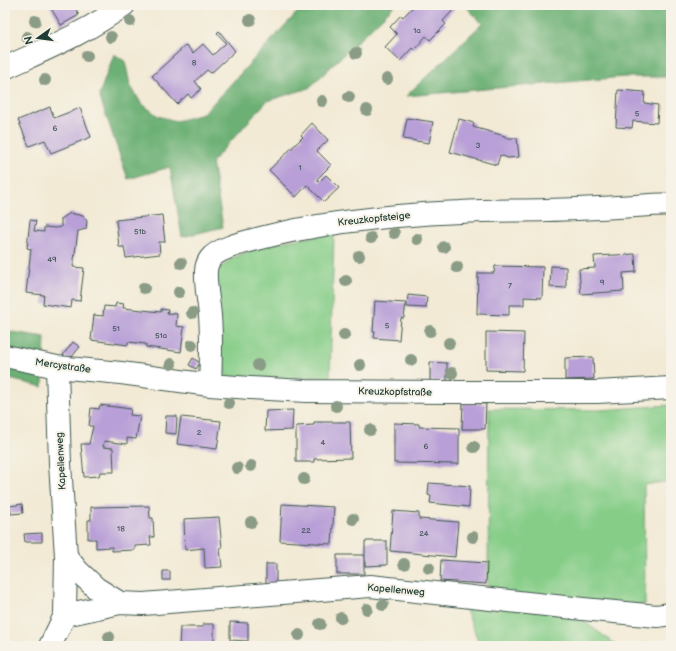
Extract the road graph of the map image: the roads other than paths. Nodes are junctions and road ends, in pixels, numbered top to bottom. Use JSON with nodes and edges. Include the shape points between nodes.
{"nodes":[{"id":1,"x":124,"y":5,"type":"edge"},
{"id":2,"x":5,"y":68,"type":"edge"},
{"id":3,"x":671,"y":204,"type":"edge"},
{"id":4,"x":5,"y":356,"type":"edge"},
{"id":5,"x":57,"y":367,"type":"junction"},
{"id":6,"x":121,"y":373,"type":"joint"},
{"id":7,"x":210,"y":385,"type":"junction"},
{"id":8,"x":671,"y":388,"type":"edge"},
{"id":9,"x":66,"y":556,"type":"junction"},
{"id":10,"x":120,"y":603,"type":"junction"},
{"id":11,"x":671,"y":614,"type":"edge"},
{"id":12,"x":65,"y":615,"type":"junction"},
{"id":13,"x":50,"y":646,"type":"edge"}],
"edges":[{"from":1,"to":2,"type":"street","via":[[71,38]]},
{"from":3,"to":7,"type":"street","name":"Kreuzkopfsteige","via":[[374,218],[268,236],[223,250],[209,260],[206,269],[210,316]]},
{"from":4,"to":5,"type":"street","name":"Mercystraße"},
{"from":5,"to":6,"type":"street","name":"Mercystraße"},
{"from":5,"to":9,"type":"street","name":"Kapellenweg"},
{"from":6,"to":7,"type":"street","name":"Kreuzkopfstraße"},
{"from":7,"to":8,"type":"street","name":"Kreuzkopfstraße","via":[[306,391],[448,392],[596,392]]},
{"from":9,"to":10,"type":"street","name":"Kapellenweg","via":[[96,588]]},
{"from":9,"to":12,"type":"street","name":"Kapellenweg"},
{"from":10,"to":11,"type":"street","name":"Kapellenweg","via":[[143,604],[370,586],[590,610],[657,616]]},
{"from":10,"to":12,"type":"street","name":"Kapellenweg"},
{"from":12,"to":13,"type":"street","name":"Kapellenweg"}]}
